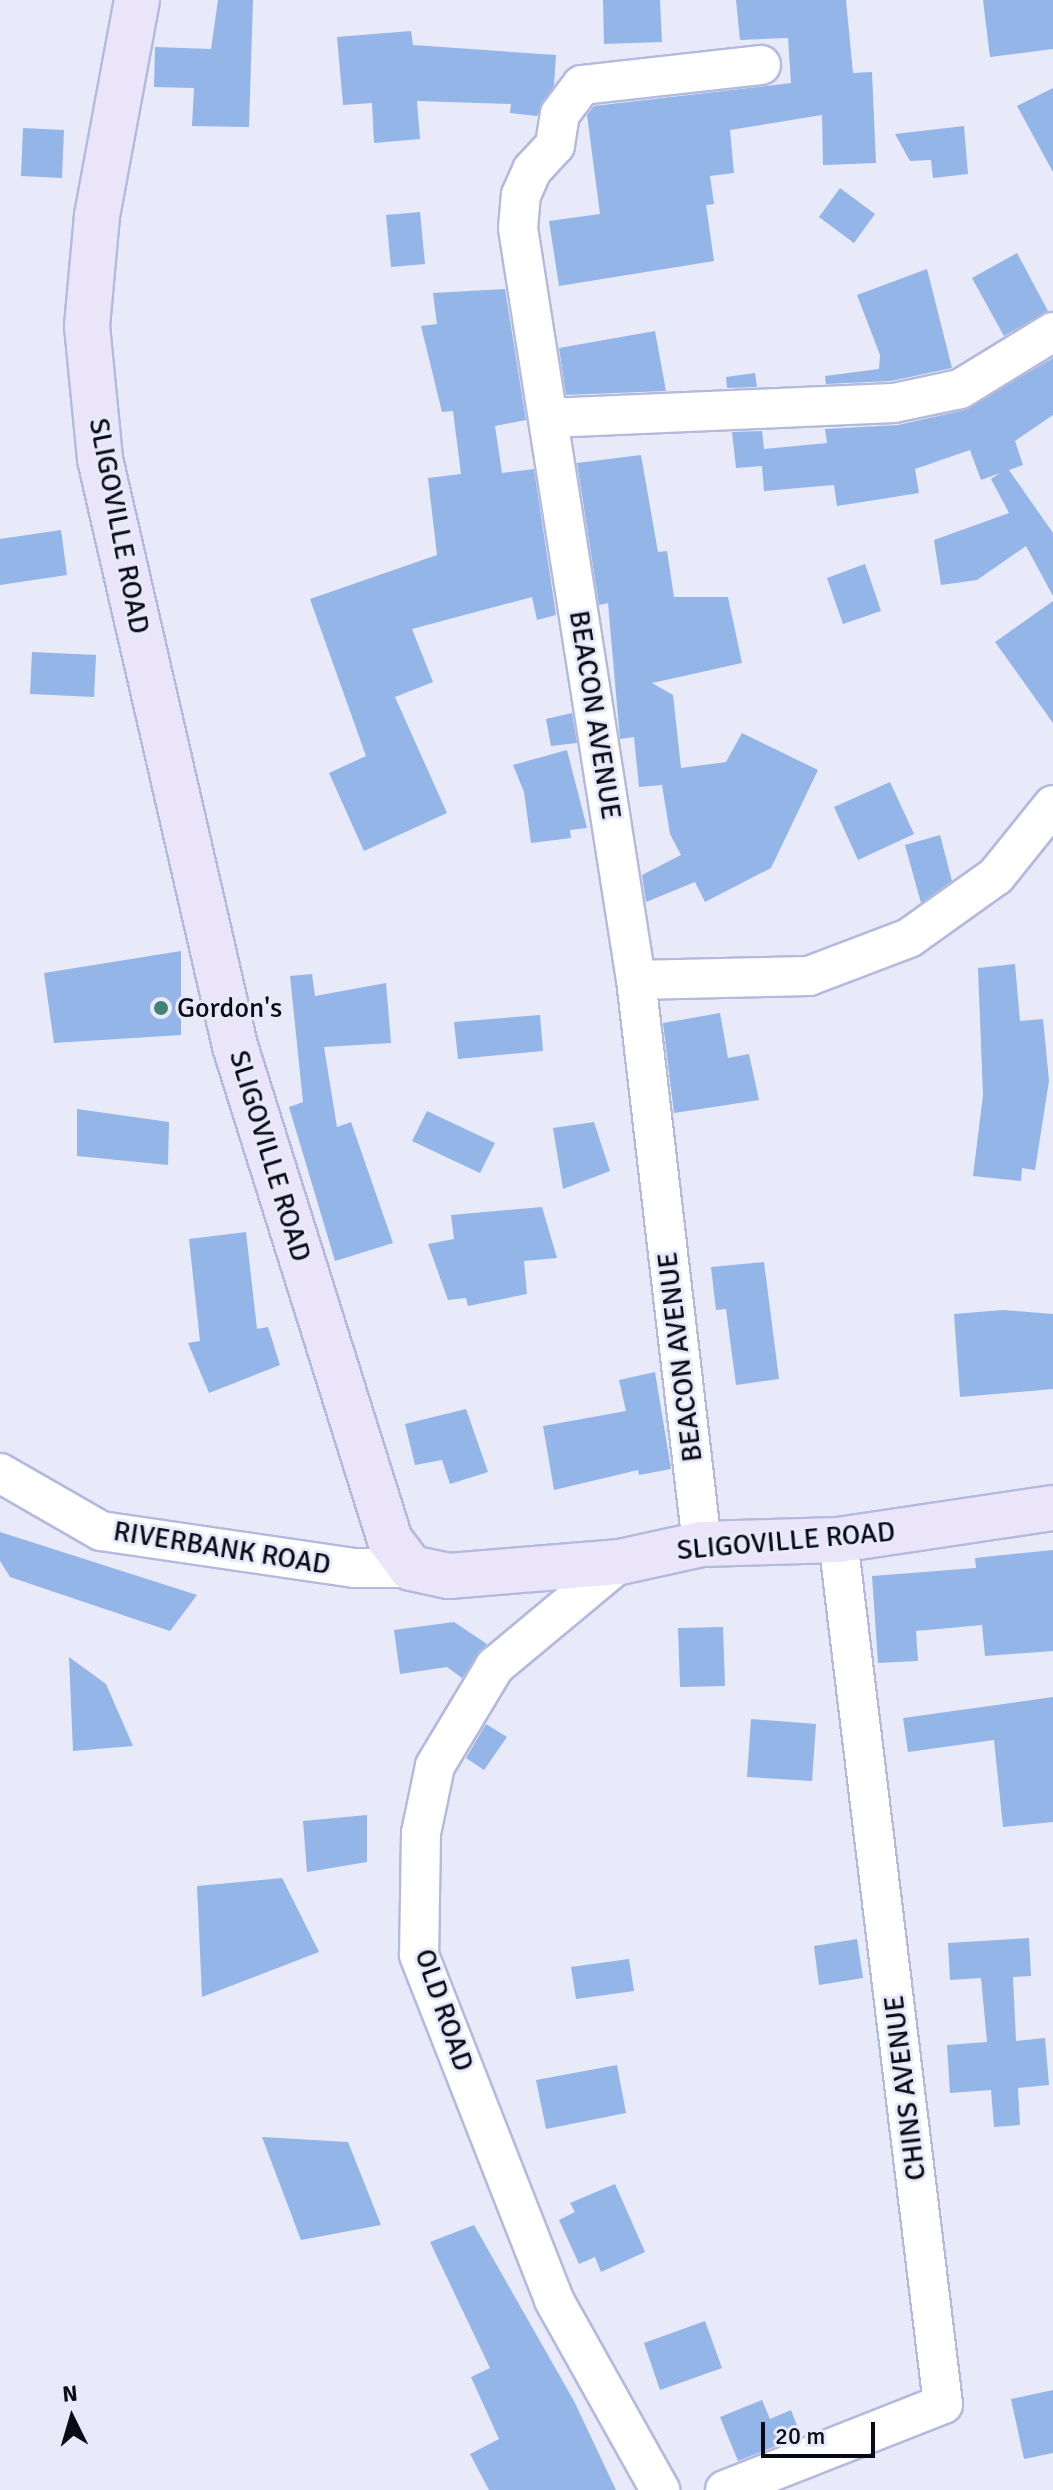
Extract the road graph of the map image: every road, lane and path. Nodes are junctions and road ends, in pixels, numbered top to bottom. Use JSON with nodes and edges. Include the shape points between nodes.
{"nodes":[{"id":1,"x":137,"y":0,"type":"edge"},
{"id":2,"x":761,"y":65,"type":"dead end"},
{"id":3,"x":1053,"y":332,"type":"edge"},
{"id":4,"x":549,"y":418,"type":"junction"},
{"id":5,"x":1053,"y":805,"type":"edge"},
{"id":6,"x":636,"y":980,"type":"junction"},
{"id":7,"x":0,"y":1473,"type":"edge"},
{"id":8,"x":1053,"y":1508,"type":"edge"},
{"id":9,"x":838,"y":1540,"type":"junction"},
{"id":10,"x":702,"y":1544,"type":"junction"},
{"id":11,"x":620,"y":1562,"type":"junction"},
{"id":12,"x":411,"y":1568,"type":"junction"},
{"id":13,"x":660,"y":2490,"type":"edge"},
{"id":14,"x":725,"y":2490,"type":"edge"}],
"edges":[{"from":1,"to":12,"type":"street","name":"SLIGOVILLE ROAD","via":[[100,200],[87,326],[100,459],[235,1046],[390,1540]]},
{"from":2,"to":4,"type":"street","name":"BEACON AVENUE","via":[[582,85],[560,114],[555,145],[532,170],[521,195],[518,228]]},
{"from":3,"to":4,"type":"street","via":[[960,389],[894,403]]},
{"from":4,"to":6,"type":"street","name":"BEACON AVENUE"},
{"from":5,"to":6,"type":"street","via":[[996,876],[909,938],[809,976]]},
{"from":6,"to":10,"type":"street","name":"BEACON AVENUE"},
{"from":7,"to":12,"type":"street","name":"RIVERBANK ROAD","via":[[101,1531],[354,1568]]},
{"from":8,"to":9,"type":"street","name":"SLIGOVILLE ROAD"},
{"from":9,"to":10,"type":"street","name":"SLIGOVILLE ROAD"},
{"from":9,"to":14,"type":"street","name":"CHINS AVENUE","via":[[943,2404]]},
{"from":10,"to":11,"type":"street","name":"SLIGOVILLE ROAD"},
{"from":11,"to":12,"type":"street","name":"SLIGOVILLE ROAD","via":[[449,1576]]},
{"from":11,"to":13,"type":"street","name":"OLD ROAD","via":[[495,1666],[435,1766],[421,1833],[419,1955],[554,2300]]}]}
